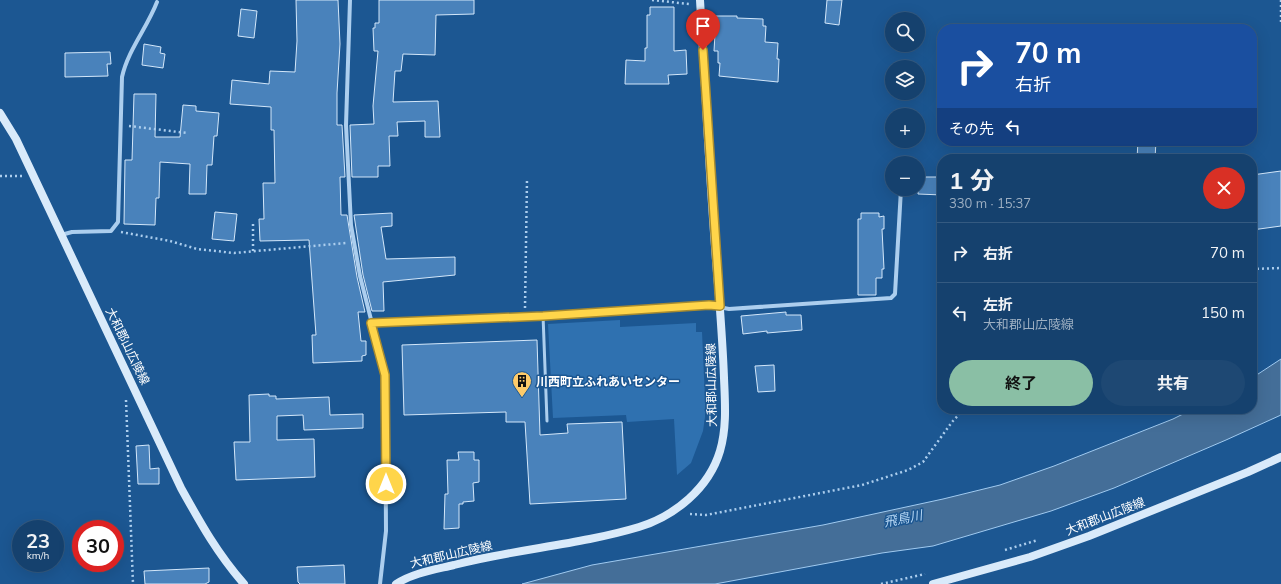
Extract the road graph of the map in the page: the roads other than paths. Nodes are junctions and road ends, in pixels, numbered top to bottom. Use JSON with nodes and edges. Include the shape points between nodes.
{"nodes":[{"id":1,"x":350,"y":0,"type":"edge"},
{"id":2,"x":157,"y":2,"type":"dead end"},
{"id":3,"x":700,"y":2,"type":"edge"},
{"id":4,"x":0,"y":113,"type":"edge"},
{"id":5,"x":901,"y":196,"type":"edge"},
{"id":6,"x":61,"y":235,"type":"junction"},
{"id":7,"x":720,"y":306,"type":"junction"},
{"id":8,"x":543,"y":316,"type":"junction"},
{"id":9,"x":371,"y":323,"type":"junction"},
{"id":10,"x":547,"y":421,"type":"dead end"},
{"id":11,"x":1281,"y":457,"type":"edge"},
{"id":12,"x":244,"y":584,"type":"edge"},
{"id":13,"x":380,"y":584,"type":"edge"},
{"id":14,"x":396,"y":584,"type":"edge"},
{"id":15,"x":933,"y":584,"type":"edge"}],
"edges":[{"from":1,"to":9,"type":"street","via":[[346,125],[350,225]]},
{"from":2,"to":6,"type":"street","via":[[151,19],[125,63],[122,77],[118,222],[111,231],[72,232]]},
{"from":3,"to":7,"type":"main road","name":"大和郡山広陵線"},
{"from":4,"to":6,"type":"main road","name":"大和郡山広陵線","via":[[16,139]]},
{"from":5,"to":7,"type":"street","via":[[895,294],[891,298],[729,309]]},
{"from":6,"to":12,"type":"main road","name":"大和郡山広陵線","via":[[181,488],[205,533]]},
{"from":7,"to":8,"type":"street"},
{"from":7,"to":14,"type":"main road","name":"大和郡山広陵線","via":[[725,403],[720,453],[709,475],[691,497],[674,512],[639,527],[574,542],[475,559],[408,576]]},
{"from":8,"to":9,"type":"street"},
{"from":8,"to":10,"type":"lane"},
{"from":9,"to":13,"type":"street","via":[[385,375],[386,531]]},
{"from":11,"to":15,"type":"main road","name":"大和郡山広陵線","via":[[1089,536],[1030,557]]}]}
